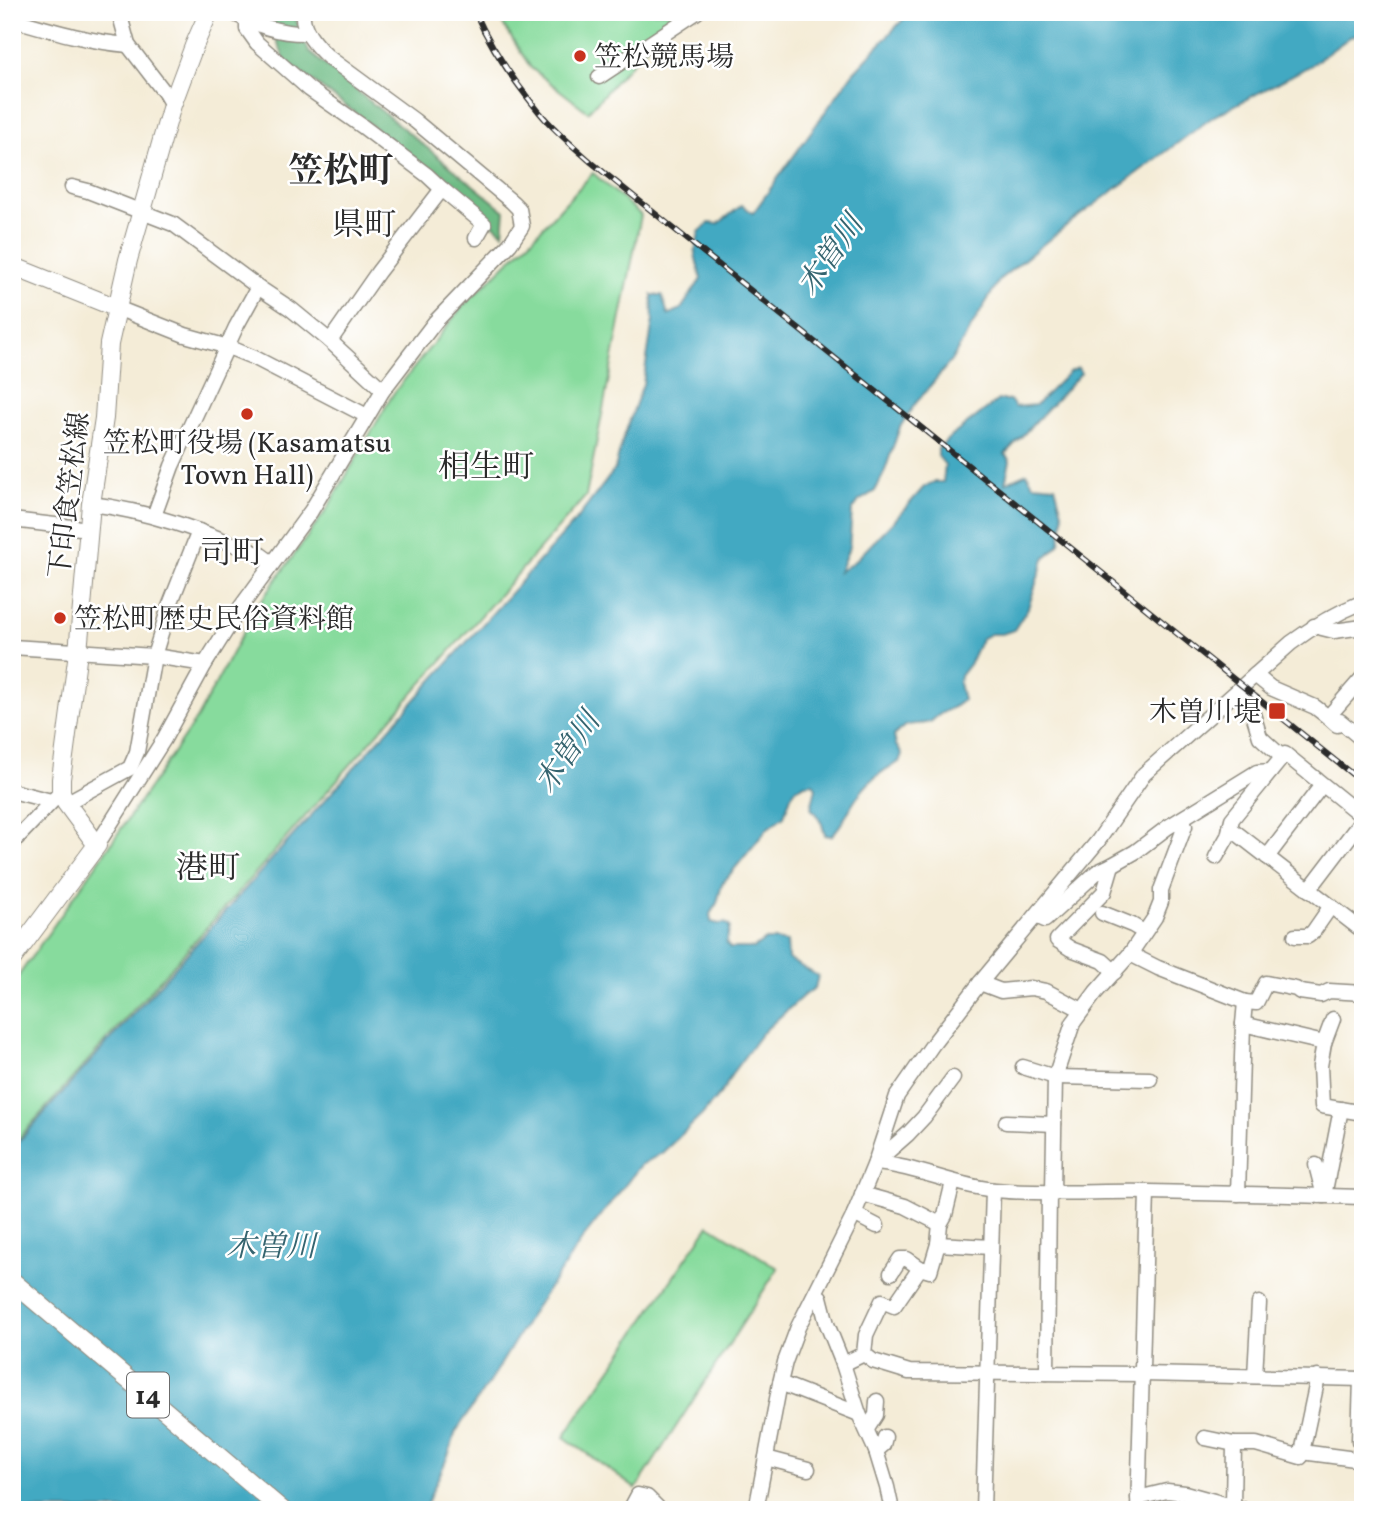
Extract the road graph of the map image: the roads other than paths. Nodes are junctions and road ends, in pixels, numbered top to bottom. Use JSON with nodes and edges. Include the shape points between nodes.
{"nodes":[{"id":1,"x":119,"y":12,"type":"edge"},
{"id":2,"x":209,"y":12,"type":"edge"},
{"id":3,"x":231,"y":12,"type":"edge"},
{"id":4,"x":303,"y":12,"type":"edge"},
{"id":5,"x":697,"y":12,"type":"edge"},
{"id":6,"x":12,"y":19,"type":"edge"},
{"id":7,"x":247,"y":20,"type":"junction"},
{"id":8,"x":308,"y":33,"type":"junction"},
{"id":9,"x":128,"y":45,"type":"junction"},
{"id":10,"x":599,"y":77,"type":"dead end"},
{"id":11,"x":172,"y":106,"type":"junction"},
{"id":12,"x":72,"y":187,"type":"dead end"},
{"id":13,"x":442,"y":189,"type":"junction"},
{"id":14,"x":143,"y":211,"type":"junction"},
{"id":15,"x":476,"y":238,"type":"dead end"},
{"id":16,"x":12,"y":265,"type":"edge"},
{"id":17,"x":258,"y":287,"type":"junction"},
{"id":18,"x":117,"y":309,"type":"junction"},
{"id":19,"x":330,"y":341,"type":"junction"},
{"id":20,"x":228,"y":347,"type":"junction"},
{"id":21,"x":383,"y":390,"type":"junction"},
{"id":22,"x":367,"y":416,"type":"junction"},
{"id":23,"x":91,"y":504,"type":"junction"},
{"id":24,"x":154,"y":516,"type":"junction"},
{"id":25,"x":12,"y":520,"type":"edge"},
{"id":26,"x":89,"y":528,"type":"junction"},
{"id":27,"x":199,"y":531,"type":"junction"},
{"id":28,"x":272,"y":564,"type":"junction"},
{"id":29,"x":1363,"y":602,"type":"edge"},
{"id":30,"x":1314,"y":626,"type":"junction"},
{"id":31,"x":1363,"y":627,"type":"edge"},
{"id":32,"x":12,"y":647,"type":"edge"},
{"id":33,"x":78,"y":652,"type":"junction"},
{"id":34,"x":154,"y":656,"type":"junction"},
{"id":35,"x":205,"y":663,"type":"junction"},
{"id":36,"x":1255,"y":675,"type":"junction"},
{"id":37,"x":1363,"y":677,"type":"edge"},
{"id":38,"x":1238,"y":691,"type":"junction"},
{"id":39,"x":1328,"y":717,"type":"junction"},
{"id":40,"x":1363,"y":740,"type":"edge"},
{"id":41,"x":1282,"y":757,"type":"junction"},
{"id":42,"x":1270,"y":771,"type":"junction"},
{"id":43,"x":1322,"y":785,"type":"junction"},
{"id":44,"x":12,"y":791,"type":"edge"},
{"id":45,"x":60,"y":799,"type":"junction"},
{"id":46,"x":1183,"y":818,"type":"junction"},
{"id":47,"x":1363,"y":818,"type":"edge"},
{"id":48,"x":1230,"y":828,"type":"junction"},
{"id":49,"x":12,"y":843,"type":"edge"},
{"id":50,"x":97,"y":845,"type":"junction"},
{"id":51,"x":1267,"y":857,"type":"junction"},
{"id":52,"x":1216,"y":858,"type":"dead end"},
{"id":53,"x":1112,"y":865,"type":"junction"},
{"id":54,"x":1309,"y":890,"type":"junction"},
{"id":55,"x":1331,"y":906,"type":"junction"},
{"id":56,"x":1102,"y":914,"type":"dead end"},
{"id":57,"x":1036,"y":916,"type":"junction"},
{"id":58,"x":1363,"y":931,"type":"edge"},
{"id":59,"x":1144,"y":932,"type":"junction"},
{"id":60,"x":1295,"y":936,"type":"dead end"},
{"id":61,"x":1130,"y":954,"type":"junction"},
{"id":62,"x":12,"y":959,"type":"edge"},
{"id":63,"x":1115,"y":972,"type":"junction"},
{"id":64,"x":980,"y":983,"type":"junction"},
{"id":65,"x":1363,"y":993,"type":"edge"},
{"id":66,"x":1245,"y":1002,"type":"junction"},
{"id":67,"x":1082,"y":1010,"type":"junction"},
{"id":68,"x":1333,"y":1019,"type":"dead end"},
{"id":69,"x":1243,"y":1024,"type":"junction"},
{"id":70,"x":1324,"y":1043,"type":"junction"},
{"id":71,"x":1023,"y":1067,"type":"dead end"},
{"id":72,"x":1055,"y":1077,"type":"junction"},
{"id":73,"x":953,"y":1078,"type":"dead end"},
{"id":74,"x":1150,"y":1079,"type":"dead end"},
{"id":75,"x":1341,"y":1109,"type":"junction"},
{"id":76,"x":1363,"y":1113,"type":"edge"},
{"id":77,"x":1006,"y":1122,"type":"dead end"},
{"id":78,"x":1054,"y":1124,"type":"junction"},
{"id":79,"x":875,"y":1163,"type":"junction"},
{"id":80,"x":1315,"y":1165,"type":"dead end"},
{"id":81,"x":953,"y":1182,"type":"junction"},
{"id":82,"x":993,"y":1190,"type":"junction"},
{"id":83,"x":1051,"y":1192,"type":"junction"},
{"id":84,"x":1147,"y":1192,"type":"junction"},
{"id":85,"x":862,"y":1194,"type":"junction"},
{"id":86,"x":1238,"y":1194,"type":"junction"},
{"id":87,"x":1324,"y":1196,"type":"junction"},
{"id":88,"x":1363,"y":1197,"type":"edge"},
{"id":89,"x":854,"y":1214,"type":"junction"},
{"id":90,"x":940,"y":1224,"type":"junction"},
{"id":91,"x":877,"y":1226,"type":"dead end"},
{"id":92,"x":938,"y":1244,"type":"junction"},
{"id":93,"x":991,"y":1247,"type":"junction"},
{"id":94,"x":920,"y":1268,"type":"junction"},
{"id":95,"x":891,"y":1273,"type":"dead end"},
{"id":96,"x":12,"y":1281,"type":"edge"},
{"id":97,"x":815,"y":1294,"type":"junction"},
{"id":98,"x":1259,"y":1303,"type":"dead end"},
{"id":99,"x":864,"y":1354,"type":"junction"},
{"id":100,"x":843,"y":1364,"type":"junction"},
{"id":101,"x":989,"y":1373,"type":"junction"},
{"id":102,"x":1047,"y":1373,"type":"junction"},
{"id":103,"x":1142,"y":1374,"type":"junction"},
{"id":104,"x":1255,"y":1376,"type":"junction"},
{"id":105,"x":1318,"y":1377,"type":"junction"},
{"id":106,"x":1362,"y":1379,"type":"edge"},
{"id":107,"x":780,"y":1383,"type":"junction"},
{"id":108,"x":877,"y":1401,"type":"dead end"},
{"id":109,"x":859,"y":1414,"type":"junction"},
{"id":110,"x":867,"y":1429,"type":"junction"},
{"id":111,"x":885,"y":1437,"type":"dead end"},
{"id":112,"x":1205,"y":1438,"type":"dead end"},
{"id":113,"x":1359,"y":1441,"type":"dead end"},
{"id":114,"x":1234,"y":1444,"type":"junction"},
{"id":115,"x":876,"y":1451,"type":"junction"},
{"id":116,"x":1302,"y":1452,"type":"junction"},
{"id":117,"x":766,"y":1458,"type":"junction"},
{"id":118,"x":1363,"y":1460,"type":"edge"},
{"id":119,"x":808,"y":1469,"type":"dead end"},
{"id":120,"x":887,"y":1487,"type":"junction"},
{"id":121,"x":1138,"y":1504,"type":"edge"},
{"id":122,"x":654,"y":1508,"type":"edge"},
{"id":123,"x":1239,"y":1508,"type":"edge"},
{"id":124,"x":282,"y":1510,"type":"edge"},
{"id":125,"x":630,"y":1510,"type":"edge"},
{"id":126,"x":756,"y":1510,"type":"edge"},
{"id":127,"x":879,"y":1510,"type":"edge"},
{"id":128,"x":892,"y":1510,"type":"edge"},
{"id":129,"x":983,"y":1510,"type":"edge"}],
"edges":[{"from":1,"to":9,"type":"street"},
{"from":2,"to":11,"type":"main road","name":"下印食笠松線"},
{"from":3,"to":7,"type":"street"},
{"from":4,"to":8,"type":"street"},
{"from":5,"to":10,"type":"street"},
{"from":6,"to":9,"type":"street"},
{"from":7,"to":8,"type":"street","via":[[276,31]]},
{"from":7,"to":13,"type":"street","via":[[247,29],[257,43],[309,89]]},
{"from":8,"to":21,"type":"street","via":[[328,57],[415,121],[512,202],[522,217],[522,226],[510,244],[435,322]]},
{"from":9,"to":11,"type":"street"},
{"from":11,"to":14,"type":"main road","name":"下印食笠松線"},
{"from":12,"to":14,"type":"street"},
{"from":13,"to":15,"type":"street","via":[[484,224]]},
{"from":13,"to":19,"type":"street"},
{"from":14,"to":17,"type":"street","via":[[173,224]]},
{"from":14,"to":18,"type":"main road","name":"下印食笠松線"},
{"from":16,"to":18,"type":"main road"},
{"from":17,"to":19,"type":"street"},
{"from":17,"to":20,"type":"street"},
{"from":18,"to":20,"type":"street"},
{"from":18,"to":23,"type":"main road","name":"下印食笠松線"},
{"from":19,"to":21,"type":"street"},
{"from":20,"to":22,"type":"street"},
{"from":20,"to":24,"type":"street"},
{"from":21,"to":22,"type":"street"},
{"from":22,"to":28,"type":"street","via":[[311,511]]},
{"from":23,"to":24,"type":"street"},
{"from":23,"to":26,"type":"main road","name":"下印食笠松線"},
{"from":24,"to":27,"type":"street"},
{"from":25,"to":26,"type":"street"},
{"from":26,"to":33,"type":"main road","name":"下印食笠松線"},
{"from":27,"to":28,"type":"street","via":[[261,555]]},
{"from":27,"to":34,"type":"street"},
{"from":28,"to":35,"type":"street"},
{"from":29,"to":30,"type":"street"},
{"from":30,"to":31,"type":"street","via":[[1334,631]]},
{"from":30,"to":36,"type":"street"},
{"from":32,"to":33,"type":"street"},
{"from":33,"to":34,"type":"street"},
{"from":33,"to":45,"type":"main road","name":"下印食笠松線"},
{"from":34,"to":35,"type":"street"},
{"from":34,"to":45,"type":"street","via":[[130,768]]},
{"from":35,"to":50,"type":"street","via":[[164,739]]},
{"from":36,"to":38,"type":"street"},
{"from":36,"to":39,"type":"street"},
{"from":37,"to":39,"type":"street"},
{"from":38,"to":41,"type":"street","via":[[1250,704],[1260,737]]},
{"from":38,"to":57,"type":"street","via":[[1144,774],[1098,841]]},
{"from":39,"to":40,"type":"street","via":[[1338,725],[1340,720]]},
{"from":41,"to":42,"type":"street"},
{"from":41,"to":43,"type":"street","via":[[1284,754]]},
{"from":42,"to":46,"type":"street","via":[[1256,772]]},
{"from":42,"to":48,"type":"street","via":[[1232,819]]},
{"from":43,"to":47,"type":"street"},
{"from":43,"to":51,"type":"street"},
{"from":44,"to":45,"type":"street"},
{"from":45,"to":49,"type":"street"},
{"from":45,"to":50,"type":"main road"},
{"from":46,"to":53,"type":"street"},
{"from":46,"to":59,"type":"street","via":[[1185,826],[1161,890],[1161,902]]},
{"from":47,"to":54,"type":"street"},
{"from":48,"to":51,"type":"street"},
{"from":48,"to":52,"type":"street"},
{"from":50,"to":62,"type":"main road"},
{"from":51,"to":54,"type":"street"},
{"from":53,"to":57,"type":"street","via":[[1097,872],[1045,920]]},
{"from":53,"to":63,"type":"street","via":[[1104,892],[1057,940],[1103,961]]},
{"from":54,"to":55,"type":"street"},
{"from":55,"to":58,"type":"street"},
{"from":55,"to":60,"type":"street","via":[[1313,932]]},
{"from":56,"to":59,"type":"street"},
{"from":57,"to":64,"type":"street"},
{"from":59,"to":61,"type":"street"},
{"from":61,"to":63,"type":"street"},
{"from":61,"to":66,"type":"street"},
{"from":63,"to":67,"type":"street"},
{"from":64,"to":67,"type":"street","via":[[1001,990],[1046,991]]},
{"from":64,"to":79,"type":"street","via":[[897,1096]]},
{"from":65,"to":66,"type":"street","via":[[1329,991],[1321,995],[1266,984],[1256,1003]]},
{"from":66,"to":69,"type":"street"},
{"from":67,"to":72,"type":"street"},
{"from":68,"to":70,"type":"street"},
{"from":69,"to":70,"type":"street"},
{"from":69,"to":86,"type":"street"},
{"from":70,"to":75,"type":"street","via":[[1322,1106]]},
{"from":71,"to":72,"type":"street"},
{"from":72,"to":74,"type":"street"},
{"from":72,"to":78,"type":"street"},
{"from":73,"to":79,"type":"street","via":[[924,1117]]},
{"from":75,"to":76,"type":"street"},
{"from":75,"to":87,"type":"street"},
{"from":77,"to":78,"type":"street"},
{"from":78,"to":83,"type":"street"},
{"from":79,"to":81,"type":"street"},
{"from":79,"to":85,"type":"street"},
{"from":80,"to":87,"type":"street"},
{"from":81,"to":82,"type":"street"},
{"from":81,"to":90,"type":"street"},
{"from":82,"to":83,"type":"street"},
{"from":82,"to":93,"type":"street"},
{"from":83,"to":84,"type":"street"},
{"from":83,"to":102,"type":"street"},
{"from":84,"to":86,"type":"street"},
{"from":84,"to":103,"type":"street"},
{"from":85,"to":89,"type":"street"},
{"from":85,"to":90,"type":"street","via":[[905,1206]]},
{"from":86,"to":87,"type":"street"},
{"from":87,"to":88,"type":"street"},
{"from":89,"to":91,"type":"street"},
{"from":89,"to":97,"type":"street"},
{"from":90,"to":92,"type":"street"},
{"from":92,"to":93,"type":"street"},
{"from":92,"to":94,"type":"street","via":[[930,1271]]},
{"from":93,"to":101,"type":"street"},
{"from":94,"to":95,"type":"street","via":[[900,1259]]},
{"from":94,"to":99,"type":"street","via":[[894,1306],[882,1301],[866,1335]]},
{"from":96,"to":124,"type":"main road","number":"14"},
{"from":97,"to":100,"type":"street","via":[[820,1297]]},
{"from":97,"to":107,"type":"street","via":[[798,1327]]},
{"from":98,"to":104,"type":"street"},
{"from":99,"to":100,"type":"street"},
{"from":99,"to":101,"type":"street","via":[[909,1372]]},
{"from":100,"to":109,"type":"street"},
{"from":101,"to":102,"type":"street"},
{"from":101,"to":129,"type":"street"},
{"from":102,"to":103,"type":"street"},
{"from":103,"to":104,"type":"street"},
{"from":103,"to":121,"type":"street"},
{"from":104,"to":105,"type":"street"},
{"from":105,"to":106,"type":"street"},
{"from":105,"to":116,"type":"street"},
{"from":106,"to":113,"type":"street"},
{"from":107,"to":109,"type":"street"},
{"from":107,"to":117,"type":"street"},
{"from":108,"to":110,"type":"street","via":[[876,1415]]},
{"from":109,"to":110,"type":"street"},
{"from":110,"to":115,"type":"street"},
{"from":111,"to":115,"type":"street"},
{"from":112,"to":114,"type":"street"},
{"from":114,"to":116,"type":"street","via":[[1255,1444],[1301,1457]]},
{"from":114,"to":123,"type":"street"},
{"from":115,"to":120,"type":"street"},
{"from":116,"to":118,"type":"street"},
{"from":117,"to":119,"type":"street"},
{"from":117,"to":126,"type":"street"},
{"from":120,"to":127,"type":"street"},
{"from":120,"to":128,"type":"street"},
{"from":121,"to":123,"type":"street","via":[[1167,1491]]},
{"from":122,"to":125,"type":"street","via":[[647,1497],[638,1495]]}]}
